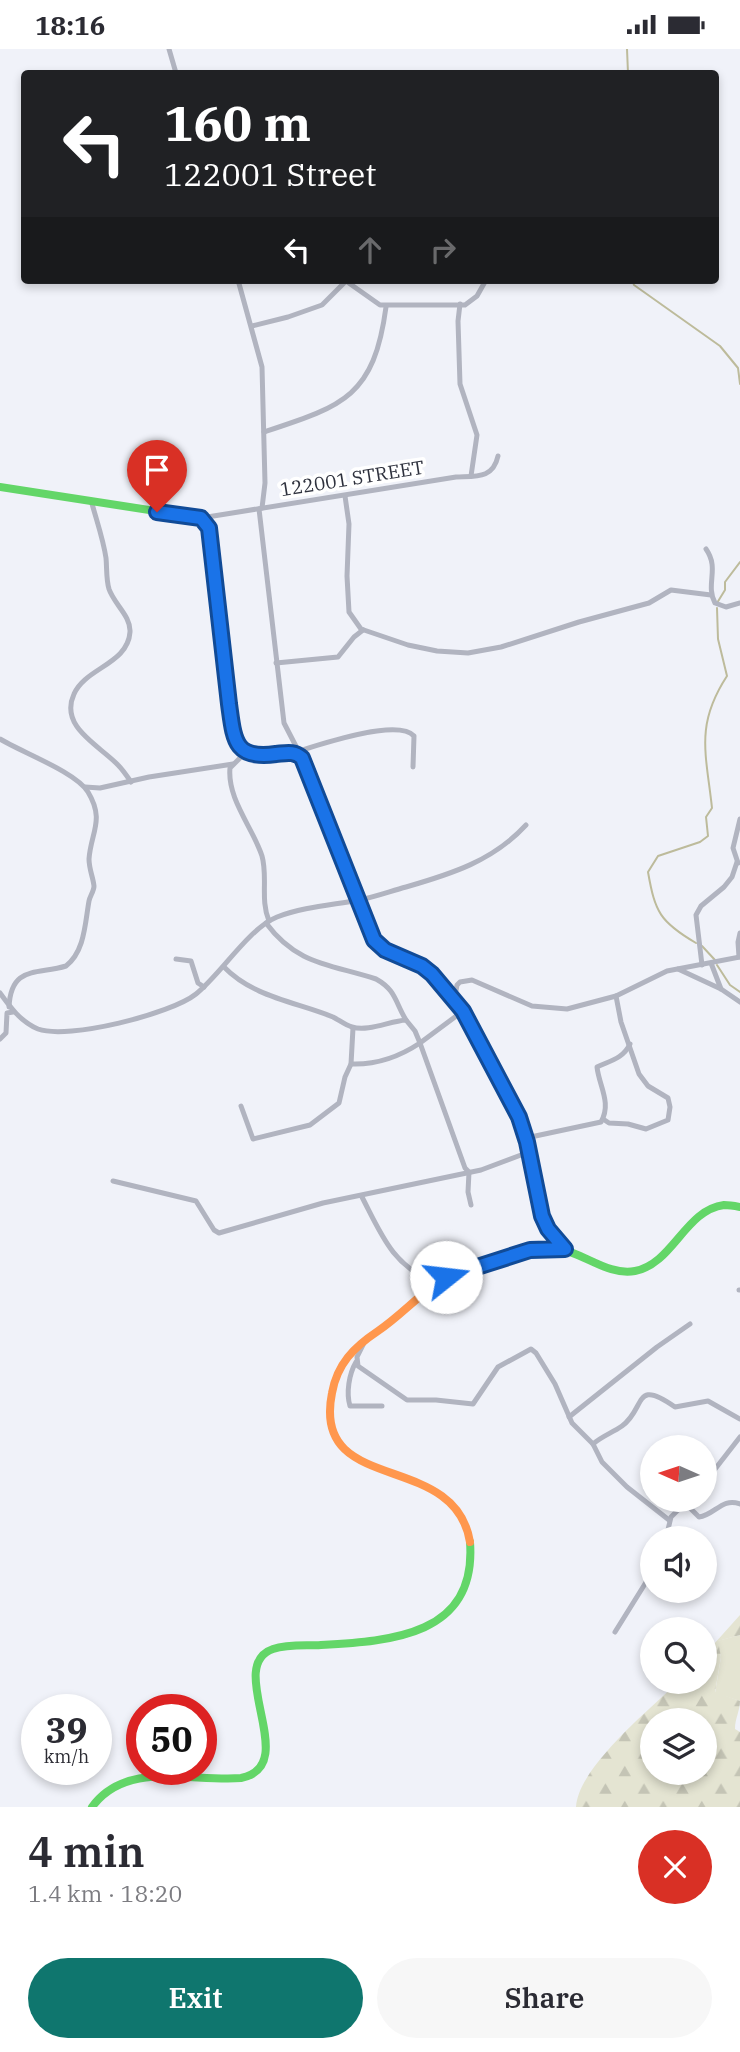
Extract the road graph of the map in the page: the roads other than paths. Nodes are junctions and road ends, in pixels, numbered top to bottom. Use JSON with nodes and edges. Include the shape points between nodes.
{"nodes":[{"id":1,"x":169,"y":49,"type":"edge"},
{"id":2,"x":175,"y":70,"type":"edge"},
{"id":3,"x":239,"y":284,"type":"edge"},
{"id":4,"x":343,"y":284,"type":"edge"},
{"id":5,"x":350,"y":284,"type":"edge"},
{"id":6,"x":484,"y":284,"type":"edge"},
{"id":7,"x":460,"y":304,"type":"junction"},
{"id":8,"x":386,"y":307,"type":"junction"},
{"id":9,"x":252,"y":326,"type":"junction"},
{"id":10,"x":264,"y":432,"type":"junction"},
{"id":11,"x":498,"y":456,"type":"dead end"},
{"id":12,"x":471,"y":476,"type":"junction"},
{"id":13,"x":0,"y":487,"type":"edge"},
{"id":14,"x":345,"y":496,"type":"junction"},
{"id":15,"x":91,"y":501,"type":"junction"},
{"id":16,"x":261,"y":509,"type":"junction"},
{"id":17,"x":201,"y":518,"type":"junction"},
{"id":18,"x":706,"y":549,"type":"dead end"},
{"id":19,"x":711,"y":595,"type":"junction"},
{"id":20,"x":740,"y":603,"type":"edge"},
{"id":21,"x":363,"y":630,"type":"junction"},
{"id":22,"x":276,"y":663,"type":"junction"},
{"id":23,"x":0,"y":739,"type":"edge"},
{"id":24,"x":245,"y":753,"type":"junction"},
{"id":25,"x":301,"y":755,"type":"junction"},
{"id":26,"x":233,"y":764,"type":"junction"},
{"id":27,"x":413,"y":767,"type":"dead end"},
{"id":28,"x":131,"y":782,"type":"junction"},
{"id":29,"x":83,"y":786,"type":"junction"},
{"id":30,"x":740,"y":819,"type":"edge"},
{"id":31,"x":526,"y":825,"type":"dead end"},
{"id":32,"x":739,"y":863,"type":"edge"},
{"id":33,"x":359,"y":900,"type":"junction"},
{"id":34,"x":268,"y":922,"type":"junction"},
{"id":35,"x":740,"y":933,"type":"edge"},
{"id":36,"x":740,"y":957,"type":"edge"},
{"id":37,"x":176,"y":959,"type":"dead end"},
{"id":38,"x":712,"y":963,"type":"junction"},
{"id":39,"x":702,"y":965,"type":"junction"},
{"id":40,"x":224,"y":967,"type":"junction"},
{"id":41,"x":678,"y":969,"type":"junction"},
{"id":42,"x":204,"y":987,"type":"junction"},
{"id":43,"x":721,"y":989,"type":"junction"},
{"id":44,"x":0,"y":993,"type":"edge"},
{"id":45,"x":616,"y":996,"type":"junction"},
{"id":46,"x":454,"y":1001,"type":"junction"},
{"id":47,"x":740,"y":1002,"type":"edge"},
{"id":48,"x":11,"y":1009,"type":"junction"},
{"id":49,"x":463,"y":1011,"type":"junction"},
{"id":50,"x":406,"y":1020,"type":"junction"},
{"id":51,"x":353,"y":1028,"type":"junction"},
{"id":52,"x":0,"y":1039,"type":"edge"},
{"id":53,"x":420,"y":1043,"type":"junction"},
{"id":54,"x":630,"y":1044,"type":"junction"},
{"id":55,"x":351,"y":1064,"type":"junction"},
{"id":56,"x":241,"y":1106,"type":"dead end"},
{"id":57,"x":603,"y":1119,"type":"junction"},
{"id":58,"x":526,"y":1138,"type":"junction"},
{"id":59,"x":528,"y":1152,"type":"junction"},
{"id":60,"x":469,"y":1173,"type":"junction"},
{"id":61,"x":113,"y":1181,"type":"dead end"},
{"id":62,"x":362,"y":1197,"type":"junction"},
{"id":63,"x":471,"y":1205,"type":"dead end"},
{"id":64,"x":740,"y":1207,"type":"edge"},
{"id":65,"x":565,"y":1249,"type":"junction"},
{"id":66,"x":434,"y":1283,"type":"junction"},
{"id":67,"x":690,"y":1324,"type":"dead end"},
{"id":68,"x":365,"y":1340,"type":"junction"},
{"id":69,"x":356,"y":1362,"type":"junction"},
{"id":70,"x":382,"y":1406,"type":"dead end"},
{"id":71,"x":569,"y":1417,"type":"junction"},
{"id":72,"x":740,"y":1419,"type":"edge"},
{"id":73,"x":740,"y":1437,"type":"edge"},
{"id":74,"x":593,"y":1444,"type":"junction"},
{"id":75,"x":718,"y":1465,"type":"edge"},
{"id":76,"x":740,"y":1504,"type":"edge"},
{"id":77,"x":718,"y":1508,"type":"edge"},
{"id":78,"x":677,"y":1512,"type":"edge"},
{"id":79,"x":695,"y":1512,"type":"edge"},
{"id":80,"x":711,"y":1512,"type":"edge"},
{"id":81,"x":669,"y":1520,"type":"junction"},
{"id":82,"x":668,"y":1526,"type":"edge"},
{"id":83,"x":640,"y":1592,"type":"edge"},
{"id":84,"x":615,"y":1632,"type":"dead end"},
{"id":85,"x":92,"y":1807,"type":"edge"}],
"edges":[{"from":1,"to":2,"type":"street"},
{"from":3,"to":9,"type":"street"},
{"from":4,"to":9,"type":"street","via":[[322,305]]},
{"from":5,"to":8,"type":"street"},
{"from":6,"to":7,"type":"street","via":[[477,296]]},
{"from":7,"to":8,"type":"street"},
{"from":7,"to":12,"type":"street","via":[[460,384],[477,435]]},
{"from":8,"to":10,"type":"street","via":[[376,358],[355,391],[332,407]]},
{"from":9,"to":10,"type":"street","via":[[262,366]]},
{"from":10,"to":16,"type":"street"},
{"from":11,"to":12,"type":"street","name":"122001 STREET","via":[[492,471]]},
{"from":12,"to":14,"type":"street","name":"122001 STREET"},
{"from":13,"to":15,"type":"main road","name":"122001 STREET"},
{"from":14,"to":16,"type":"street","name":"122001 STREET"},
{"from":14,"to":21,"type":"street","via":[[349,612]]},
{"from":15,"to":17,"type":"main road","name":"122001 STREET"},
{"from":15,"to":28,"type":"street","via":[[109,589],[130,631],[121,652],[81,682],[71,713],[80,731]]},
{"from":16,"to":17,"type":"street","name":"122001 STREET"},
{"from":16,"to":22,"type":"street"},
{"from":17,"to":24,"type":"main road","via":[[211,536],[233,730]]},
{"from":18,"to":19,"type":"street","via":[[713,565]]},
{"from":19,"to":20,"type":"street","via":[[722,607]]},
{"from":19,"to":21,"type":"street","via":[[671,590],[649,603],[468,653],[408,645]]},
{"from":21,"to":22,"type":"street","via":[[338,657]]},
{"from":22,"to":25,"type":"street","via":[[284,723]]},
{"from":23,"to":29,"type":"street"},
{"from":24,"to":25,"type":"main road"},
{"from":24,"to":26,"type":"street"},
{"from":25,"to":27,"type":"street","via":[[373,732],[404,730],[414,736]]},
{"from":25,"to":33,"type":"main road"},
{"from":26,"to":28,"type":"street"},
{"from":26,"to":34,"type":"street","via":[[230,772],[235,792],[263,862]]},
{"from":28,"to":29,"type":"street"},
{"from":29,"to":48,"type":"street","via":[[98,816],[89,861],[94,887],[81,943],[66,966],[24,974],[12,991]]},
{"from":30,"to":32,"type":"street","via":[[733,848]]},
{"from":31,"to":33,"type":"street","via":[[480,862]]},
{"from":32,"to":39,"type":"street","via":[[724,887],[696,915]]},
{"from":33,"to":34,"type":"street","via":[[291,912]]},
{"from":33,"to":46,"type":"main road","via":[[379,946],[432,974]]},
{"from":34,"to":40,"type":"street"},
{"from":34,"to":50,"type":"street","via":[[282,943],[300,955],[385,985]]},
{"from":35,"to":36,"type":"street"},
{"from":36,"to":38,"type":"street"},
{"from":37,"to":42,"type":"street","via":[[191,961],[198,983]]},
{"from":38,"to":39,"type":"street"},
{"from":38,"to":43,"type":"street"},
{"from":39,"to":41,"type":"street"},
{"from":40,"to":42,"type":"street"},
{"from":40,"to":51,"type":"street","via":[[274,998]]},
{"from":41,"to":43,"type":"street"},
{"from":41,"to":45,"type":"street"},
{"from":42,"to":48,"type":"street","via":[[162,1011],[63,1031],[38,1029]]},
{"from":43,"to":47,"type":"street"},
{"from":44,"to":48,"type":"street"},
{"from":45,"to":46,"type":"street","via":[[567,1009],[544,1009],[465,980],[457,985]]},
{"from":45,"to":54,"type":"street"},
{"from":46,"to":49,"type":"main road"},
{"from":48,"to":52,"type":"street","via":[[6,1014],[6,1033]]},
{"from":49,"to":53,"type":"street"},
{"from":49,"to":58,"type":"main road"},
{"from":50,"to":51,"type":"street"},
{"from":50,"to":53,"type":"street"},
{"from":51,"to":55,"type":"street"},
{"from":53,"to":55,"type":"street","via":[[386,1060]]},
{"from":53,"to":60,"type":"street"},
{"from":54,"to":57,"type":"street","via":[[613,1061],[597,1067],[604,1093]]},
{"from":54,"to":57,"type":"street","via":[[642,1080],[668,1098],[668,1120],[646,1129]]},
{"from":55,"to":56,"type":"street","via":[[338,1104],[310,1125],[253,1139]]},
{"from":57,"to":58,"type":"street"},
{"from":58,"to":59,"type":"main road"},
{"from":59,"to":60,"type":"street"},
{"from":59,"to":65,"type":"main road","via":[[542,1216]]},
{"from":60,"to":62,"type":"street"},
{"from":60,"to":63,"type":"street"},
{"from":61,"to":62,"type":"street","via":[[196,1201],[219,1233],[323,1203]]},
{"from":62,"to":66,"type":"street","via":[[398,1261]]},
{"from":64,"to":65,"type":"main road","via":[[724,1205],[706,1214],[658,1260],[635,1271],[609,1268]]},
{"from":65,"to":66,"type":"main road","via":[[530,1250]]},
{"from":66,"to":68,"type":"main road"},
{"from":67,"to":71,"type":"street"},
{"from":68,"to":69,"type":"street"},
{"from":68,"to":85,"type":"main road","via":[[347,1356],[337,1377],[330,1409],[332,1432],[343,1450],[359,1460],[428,1486],[463,1521],[470,1541],[469,1565],[451,1610],[419,1630],[269,1651],[261,1657],[256,1678],[266,1747],[258,1772],[237,1778],[131,1780],[107,1789]]},
{"from":69,"to":70,"type":"street","via":[[348,1393],[350,1406]]},
{"from":69,"to":71,"type":"street","via":[[407,1401],[469,1405],[498,1367],[531,1349],[555,1384]]},
{"from":71,"to":74,"type":"street"},
{"from":72,"to":74,"type":"street","via":[[708,1401],[675,1407],[649,1394],[625,1424]]},
{"from":73,"to":75,"type":"street"},
{"from":74,"to":81,"type":"street","via":[[612,1473]]},
{"from":76,"to":77,"type":"street","via":[[729,1501]]},
{"from":78,"to":81,"type":"street"},
{"from":79,"to":80,"type":"street","via":[[699,1517]]},
{"from":81,"to":82,"type":"street"},
{"from":83,"to":84,"type":"street"}]}
